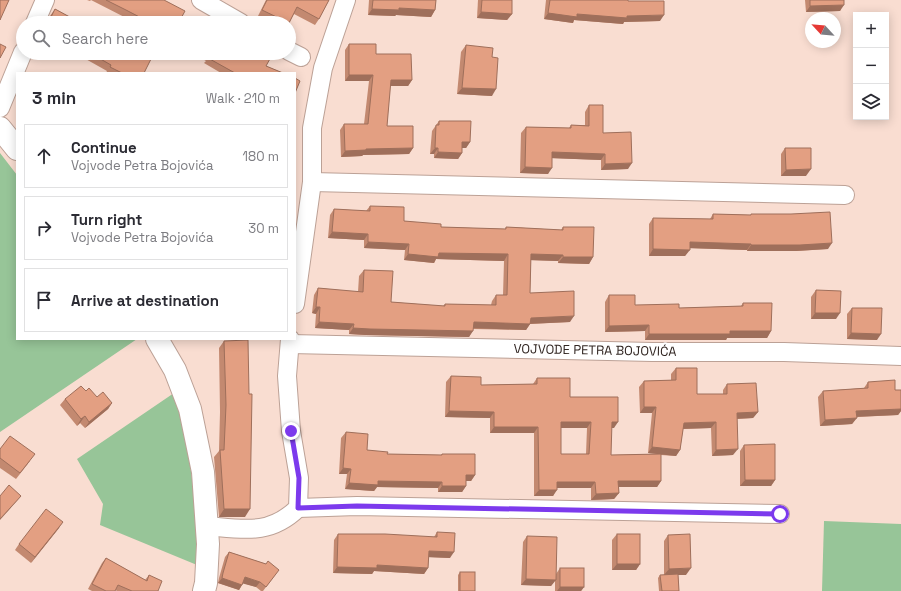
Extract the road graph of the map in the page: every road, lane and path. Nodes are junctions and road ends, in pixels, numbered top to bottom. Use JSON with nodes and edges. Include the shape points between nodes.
{"nodes":[{"id":1,"x":45,"y":0,"type":"edge"},
{"id":2,"x":201,"y":0,"type":"edge"},
{"id":3,"x":346,"y":0,"type":"edge"},
{"id":4,"x":38,"y":16,"type":"edge"},
{"id":5,"x":229,"y":16,"type":"edge"},
{"id":6,"x":20,"y":60,"type":"edge"},
{"id":7,"x":0,"y":108,"type":"edge"},
{"id":8,"x":0,"y":128,"type":"edge"},
{"id":9,"x":16,"y":148,"type":"edge"},
{"id":10,"x":312,"y":182,"type":"junction"},
{"id":11,"x":845,"y":195,"type":"dead end"},
{"id":12,"x":296,"y":297,"type":"edge"},
{"id":13,"x":157,"y":340,"type":"edge"},
{"id":14,"x":290,"y":341,"type":"edge"},
{"id":15,"x":901,"y":356,"type":"edge"},
{"id":16,"x":298,"y":508,"type":"junction"},
{"id":17,"x":780,"y":514,"type":"dead end"},
{"id":18,"x":206,"y":526,"type":"junction"},
{"id":19,"x":204,"y":591,"type":"edge"}],
"edges":[{"from":1,"to":4,"type":"street"},
{"from":2,"to":5,"type":"street"},
{"from":3,"to":10,"type":"street","via":[[323,68],[312,128]]},
{"from":6,"to":7,"type":"street"},
{"from":8,"to":9,"type":"street"},
{"from":10,"to":11,"type":"street"},
{"from":10,"to":12,"type":"street"},
{"from":13,"to":18,"type":"street","via":[[175,370],[190,409],[203,472]]},
{"from":14,"to":15,"type":"street","name":"VOJVODE PETRA BOJOVIĆA","via":[[652,352],[784,352]]},
{"from":14,"to":16,"type":"street","name":"VOJVODE PETRA BOJOVIĆA","via":[[287,376],[291,431],[299,478]]},
{"from":16,"to":17,"type":"street","via":[[357,506]]},
{"from":16,"to":18,"type":"street","via":[[290,516],[266,528],[253,530]]},
{"from":18,"to":19,"type":"street","via":[[208,544]]}]}
